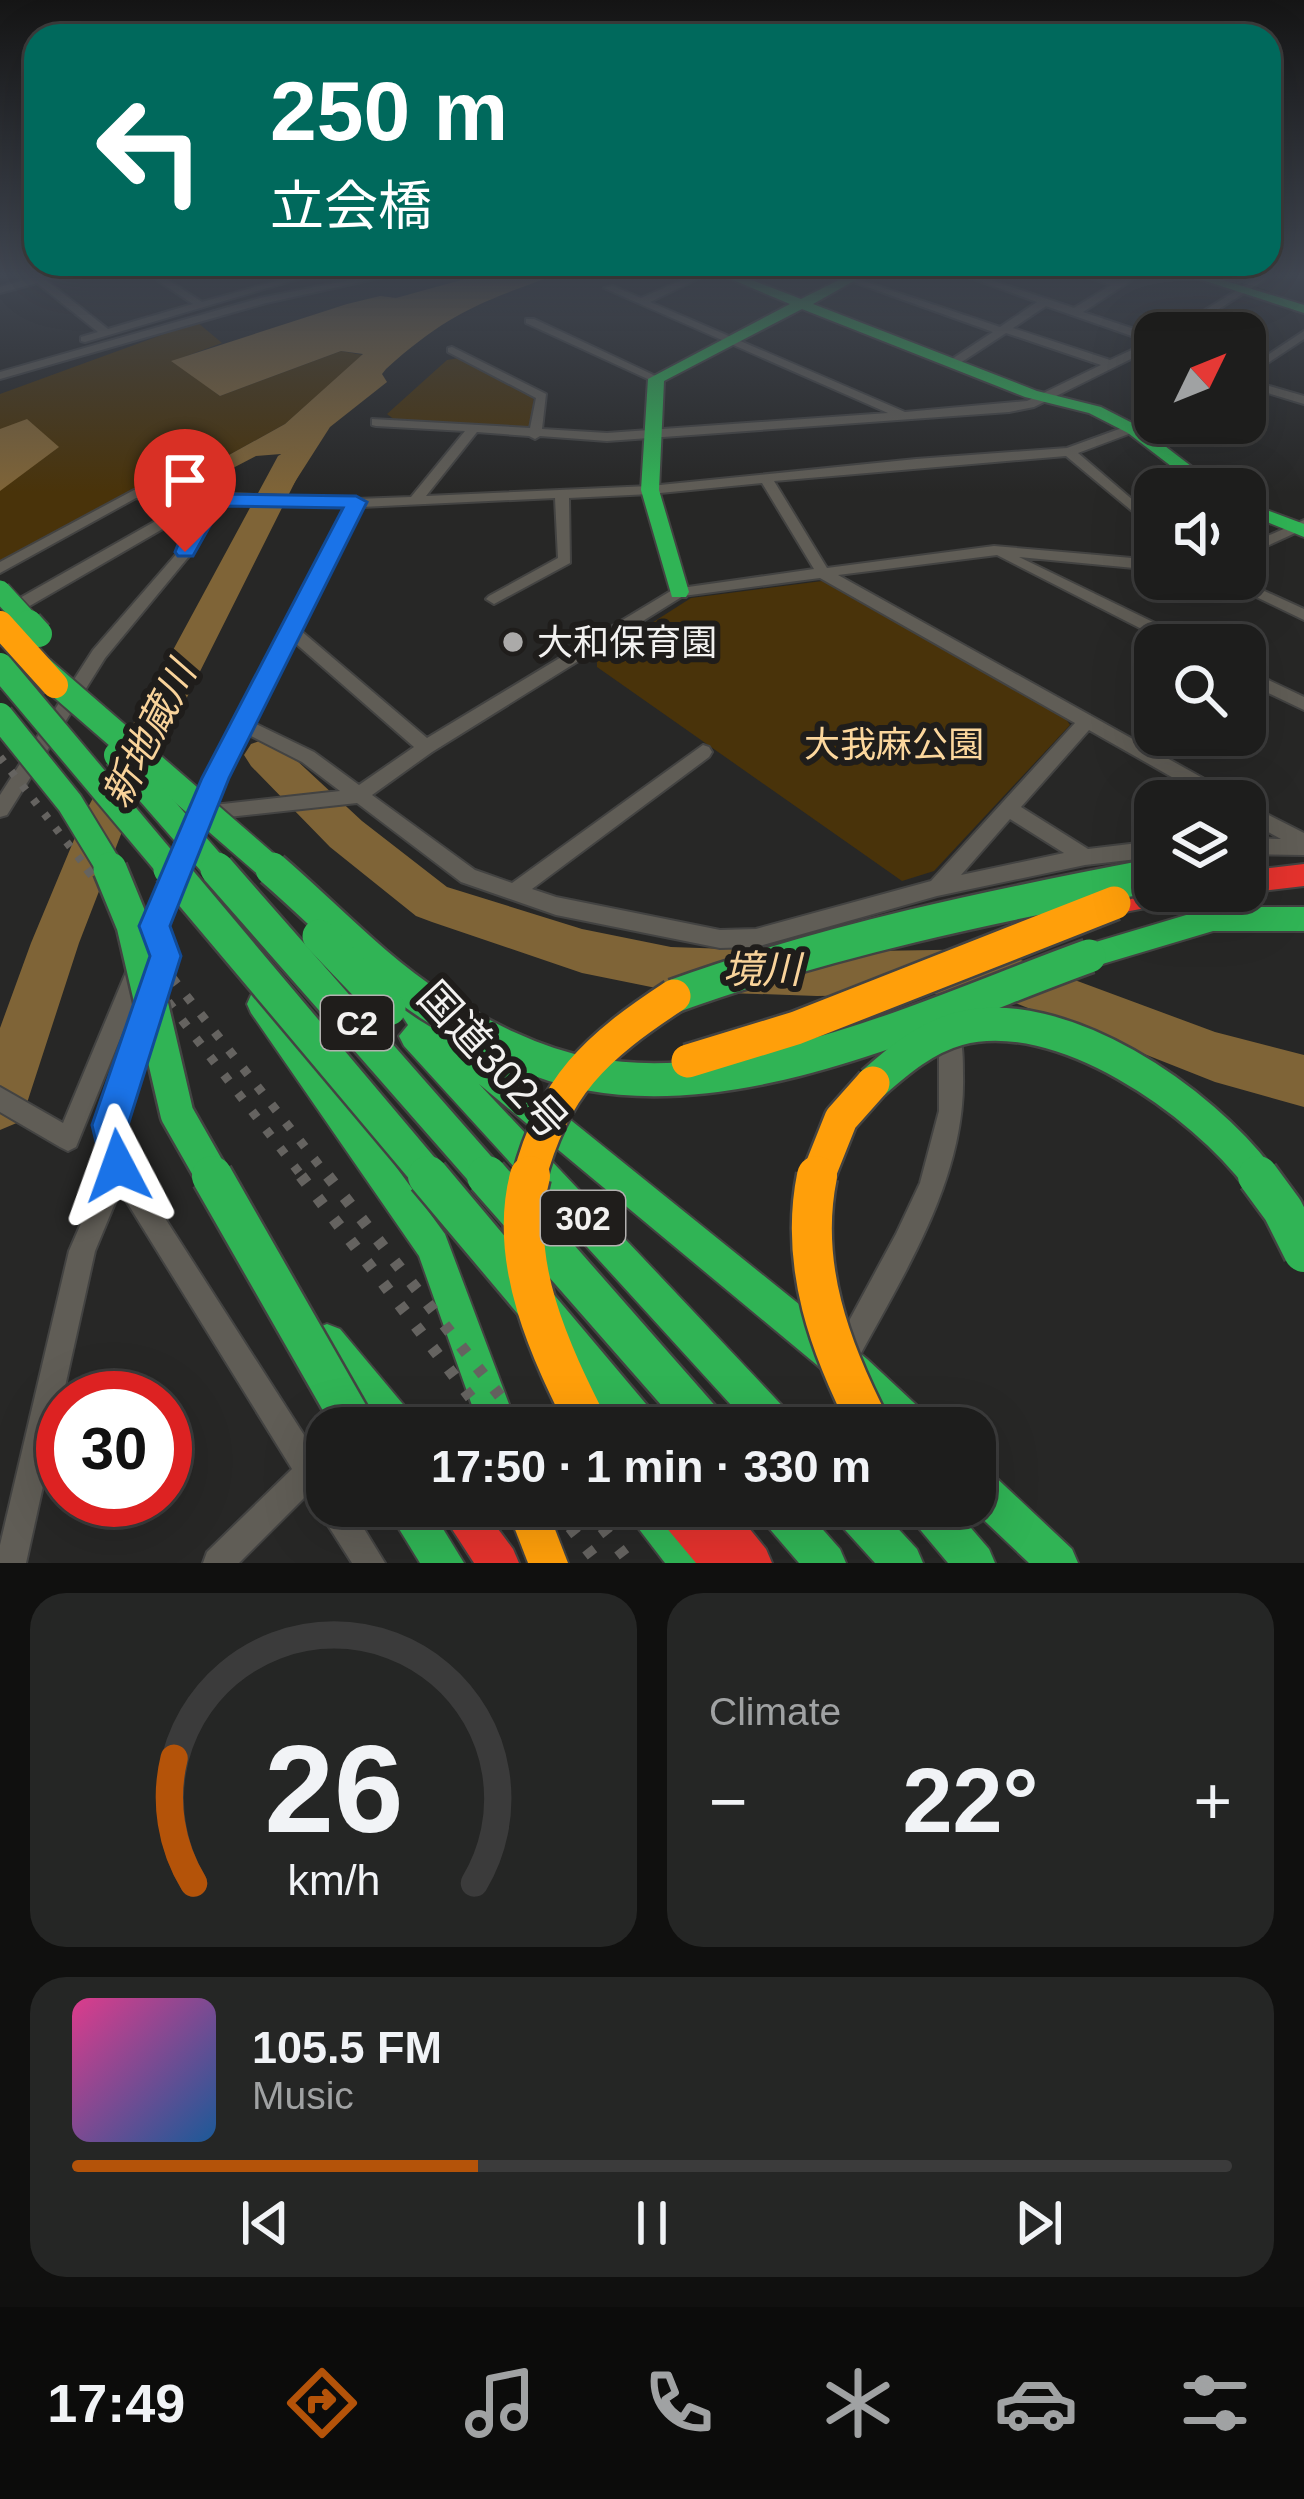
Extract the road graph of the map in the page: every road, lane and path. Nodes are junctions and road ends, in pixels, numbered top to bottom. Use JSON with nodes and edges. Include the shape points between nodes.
{"nodes":[{"id":1,"x":64,"y":347,"type":"edge"},
{"id":2,"x":88,"y":347,"type":"edge"},
{"id":3,"x":586,"y":347,"type":"edge"},
{"id":4,"x":718,"y":347,"type":"edge"},
{"id":5,"x":747,"y":347,"type":"edge"},
{"id":6,"x":912,"y":347,"type":"edge"},
{"id":7,"x":977,"y":347,"type":"edge"},
{"id":8,"x":1056,"y":347,"type":"edge"},
{"id":9,"x":452,"y":350,"type":"dead end"},
{"id":10,"x":1134,"y":353,"type":"edge"},
{"id":11,"x":953,"y":363,"type":"junction"},
{"id":12,"x":1113,"y":365,"type":"junction"},
{"id":13,"x":1,"y":370,"type":"edge"},
{"id":14,"x":656,"y":379,"type":"junction"},
{"id":15,"x":1266,"y":386,"type":"edge"},
{"id":16,"x":1047,"y":396,"type":"junction"},
{"id":17,"x":1304,"y":400,"type":"edge"},
{"id":18,"x":904,"y":416,"type":"junction"},
{"id":19,"x":376,"y":422,"type":"dead end"},
{"id":20,"x":1134,"y":422,"type":"edge"},
{"id":21,"x":1134,"y":429,"type":"edge"},
{"id":22,"x":472,"y":430,"type":"junction"},
{"id":23,"x":536,"y":435,"type":"junction"},
{"id":24,"x":651,"y":435,"type":"junction"},
{"id":25,"x":1164,"y":444,"type":"edge"},
{"id":26,"x":1069,"y":452,"type":"junction"},
{"id":27,"x":1190,"y":468,"type":"edge"},
{"id":28,"x":766,"y":478,"type":"junction"},
{"id":29,"x":650,"y":490,"type":"junction"},
{"id":30,"x":562,"y":496,"type":"junction"},
{"id":31,"x":417,"y":498,"type":"junction"},
{"id":32,"x":220,"y":500,"type":"junction"},
{"id":33,"x":356,"y":502,"type":"junction"},
{"id":34,"x":1134,"y":508,"type":"edge"},
{"id":35,"x":1266,"y":515,"type":"edge"},
{"id":36,"x":1302,"y":528,"type":"edge"},
{"id":37,"x":1266,"y":543,"type":"edge"},
{"id":38,"x":994,"y":550,"type":"junction"},
{"id":39,"x":1134,"y":563,"type":"edge"},
{"id":40,"x":0,"y":568,"type":"edge"},
{"id":41,"x":823,"y":573,"type":"junction"},
{"id":42,"x":0,"y":591,"type":"edge"},
{"id":43,"x":679,"y":592,"type":"junction"},
{"id":44,"x":1266,"y":597,"type":"edge"},
{"id":45,"x":494,"y":599,"type":"dead end"},
{"id":46,"x":1304,"y":615,"type":"edge"},
{"id":47,"x":0,"y":620,"type":"edge"},
{"id":48,"x":1144,"y":624,"type":"edge"},
{"id":49,"x":292,"y":632,"type":"junction"},
{"id":50,"x":0,"y":666,"type":"edge"},
{"id":51,"x":40,"y":669,"type":"junction"},
{"id":52,"x":1266,"y":685,"type":"edge"},
{"id":53,"x":0,"y":694,"type":"edge"},
{"id":54,"x":1304,"y":704,"type":"edge"},
{"id":55,"x":0,"y":716,"type":"edge"},
{"id":56,"x":1086,"y":722,"type":"junction"},
{"id":57,"x":243,"y":725,"type":"junction"},
{"id":58,"x":426,"y":747,"type":"junction"},
{"id":59,"x":704,"y":752,"type":"dead end"},
{"id":60,"x":1191,"y":780,"type":"edge"},
{"id":61,"x":357,"y":796,"type":"junction"},
{"id":62,"x":1008,"y":808,"type":"junction"},
{"id":63,"x":0,"y":810,"type":"edge"},
{"id":64,"x":200,"y":814,"type":"junction"},
{"id":65,"x":1266,"y":822,"type":"edge"},
{"id":66,"x":1304,"y":845,"type":"edge"},
{"id":67,"x":1266,"y":846,"type":"edge"},
{"id":68,"x":1134,"y":851,"type":"edge"},
{"id":69,"x":1085,"y":857,"type":"junction"},
{"id":70,"x":1266,"y":873,"type":"edge"},
{"id":71,"x":1304,"y":874,"type":"edge"},
{"id":72,"x":1134,"y":878,"type":"edge"},
{"id":73,"x":1266,"y":879,"type":"edge"},
{"id":74,"x":937,"y":888,"type":"junction"},
{"id":75,"x":514,"y":892,"type":"junction"},
{"id":76,"x":909,"y":897,"type":"junction"},
{"id":77,"x":1134,"y":902,"type":"edge"},
{"id":78,"x":1304,"y":920,"type":"edge"},
{"id":79,"x":154,"y":926,"type":"junction"},
{"id":80,"x":393,"y":1004,"type":"junction"},
{"id":81,"x":514,"y":1053,"type":"junction"},
{"id":82,"x":309,"y":1071,"type":"junction"},
{"id":83,"x":0,"y":1099,"type":"edge"},
{"id":84,"x":118,"y":1166,"type":"junction"},
{"id":85,"x":1304,"y":1252,"type":"edge"},
{"id":86,"x":278,"y":1284,"type":"junction"},
{"id":87,"x":841,"y":1362,"type":"junction"},
{"id":88,"x":345,"y":1407,"type":"edge"},
{"id":89,"x":381,"y":1407,"type":"edge"},
{"id":90,"x":492,"y":1407,"type":"edge"},
{"id":91,"x":577,"y":1407,"type":"edge"},
{"id":92,"x":592,"y":1407,"type":"edge"},
{"id":93,"x":622,"y":1407,"type":"edge"},
{"id":94,"x":690,"y":1407,"type":"edge"},
{"id":95,"x":759,"y":1407,"type":"edge"},
{"id":96,"x":856,"y":1407,"type":"edge"},
{"id":97,"x":891,"y":1407,"type":"edge"},
{"id":98,"x":306,"y":1465,"type":"edge"},
{"id":99,"x":306,"y":1475,"type":"edge"},
{"id":100,"x":996,"y":1505,"type":"edge"},
{"id":101,"x":347,"y":1527,"type":"edge"},
{"id":102,"x":419,"y":1527,"type":"edge"},
{"id":103,"x":472,"y":1527,"type":"edge"},
{"id":104,"x":534,"y":1527,"type":"edge"},
{"id":105,"x":663,"y":1527,"type":"edge"},
{"id":106,"x":692,"y":1527,"type":"edge"},
{"id":107,"x":722,"y":1527,"type":"edge"},
{"id":108,"x":794,"y":1527,"type":"edge"},
{"id":109,"x":870,"y":1527,"type":"edge"},
{"id":110,"x":944,"y":1527,"type":"edge"},
{"id":111,"x":10,"y":1563,"type":"edge"},
{"id":112,"x":218,"y":1563,"type":"edge"},
{"id":113,"x":370,"y":1563,"type":"edge"},
{"id":114,"x":444,"y":1563,"type":"edge"},
{"id":115,"x":499,"y":1563,"type":"edge"},
{"id":116,"x":548,"y":1563,"type":"edge"},
{"id":117,"x":691,"y":1563,"type":"edge"},
{"id":118,"x":722,"y":1563,"type":"edge"},
{"id":119,"x":752,"y":1563,"type":"edge"},
{"id":120,"x":826,"y":1563,"type":"edge"},
{"id":121,"x":903,"y":1563,"type":"edge"},
{"id":122,"x":975,"y":1563,"type":"edge"},
{"id":123,"x":1058,"y":1563,"type":"edge"}],
"edges":[{"from":1,"to":13,"type":"street"},
{"from":2,"to":13,"type":"street"},
{"from":3,"to":14,"type":"street"},
{"from":4,"to":14,"type":"main road"},
{"from":5,"to":18,"type":"street"},
{"from":6,"to":11,"type":"main road"},
{"from":7,"to":11,"type":"street"},
{"from":8,"to":12,"type":"street"},
{"from":9,"to":23,"type":"street","via":[[542,397]]},
{"from":10,"to":12,"type":"street"},
{"from":11,"to":16,"type":"main road"},
{"from":12,"to":16,"type":"street"},
{"from":14,"to":24,"type":"main road"},
{"from":15,"to":17,"type":"street"},
{"from":16,"to":18,"type":"street","via":[[1009,408]]},
{"from":16,"to":20,"type":"main road"},
{"from":18,"to":24,"type":"street"},
{"from":19,"to":22,"type":"street"},
{"from":21,"to":26,"type":"street"},
{"from":22,"to":23,"type":"street"},
{"from":22,"to":31,"type":"street"},
{"from":23,"to":24,"type":"street"},
{"from":24,"to":29,"type":"main road"},
{"from":25,"to":27,"type":"main road"},
{"from":26,"to":28,"type":"street"},
{"from":26,"to":34,"type":"street"},
{"from":28,"to":29,"type":"street"},
{"from":28,"to":41,"type":"street"},
{"from":29,"to":30,"type":"street"},
{"from":29,"to":43,"type":"main road"},
{"from":30,"to":31,"type":"street"},
{"from":30,"to":45,"type":"street","via":[[565,560]]},
{"from":31,"to":33,"type":"street"},
{"from":32,"to":33,"type":"street"},
{"from":32,"to":40,"type":"street","via":[[134,494]]},
{"from":32,"to":47,"type":"street","via":[[180,513]]},
{"from":32,"to":63,"type":"street","via":[[99,654]]},
{"from":33,"to":49,"type":"street"},
{"from":35,"to":36,"type":"main road"},
{"from":36,"to":37,"type":"street"},
{"from":38,"to":39,"type":"street"},
{"from":38,"to":41,"type":"street"},
{"from":38,"to":48,"type":"street"},
{"from":41,"to":43,"type":"street"},
{"from":41,"to":56,"type":"street"},
{"from":42,"to":80,"type":"main road","name":"国道302号","number":"302","bridge":true,"via":[[241,854]]},
{"from":43,"to":58,"type":"street"},
{"from":44,"to":46,"type":"street"},
{"from":47,"to":51,"type":"main road","number":"C2","bridge":true},
{"from":49,"to":57,"type":"street"},
{"from":49,"to":58,"type":"street"},
{"from":50,"to":93,"type":"main road","number":"C2","bridge":true},
{"from":51,"to":81,"type":"main road","bridge":true,"via":[[426,1002]]},
{"from":51,"to":94,"type":"main road","number":"C2","bridge":true},
{"from":52,"to":54,"type":"street"},
{"from":53,"to":82,"type":"main road"},
{"from":55,"to":86,"type":"main road","bridge":true,"via":[[113,872],[177,1114]]},
{"from":56,"to":60,"type":"street"},
{"from":56,"to":62,"type":"street"},
{"from":57,"to":61,"type":"street","via":[[308,757]]},
{"from":57,"to":64,"type":"street"},
{"from":58,"to":61,"type":"street"},
{"from":59,"to":75,"type":"street"},
{"from":61,"to":64,"type":"street"},
{"from":61,"to":75,"type":"street","via":[[468,876]]},
{"from":62,"to":69,"type":"street"},
{"from":62,"to":74,"type":"street"},
{"from":64,"to":79,"type":"street"},
{"from":65,"to":66,"type":"street"},
{"from":66,"to":67,"type":"street"},
{"from":68,"to":69,"type":"street"},
{"from":69,"to":74,"type":"street"},
{"from":70,"to":71,"type":"main road"},
{"from":71,"to":73,"type":"main road"},
{"from":72,"to":91,"type":"main road","bridge":true,"via":[[1042,893],[729,976],[644,1012],[593,1052],[533,1145],[522,1228],[522,1266],[543,1346]]},
{"from":74,"to":76,"type":"street"},
{"from":75,"to":76,"type":"street","via":[[719,939],[756,938]]},
{"from":76,"to":87,"type":"street","via":[[943,982],[950,1118],[908,1235]]},
{"from":77,"to":81,"type":"main road","bridge":true,"via":[[1050,922],[804,1025],[689,1061],[604,1069]]},
{"from":78,"to":81,"type":"main road","bridge":true,"via":[[1213,919],[1171,928],[743,1072],[656,1082],[602,1078]]},
{"from":79,"to":83,"type":"street","via":[[68,1138]]},
{"from":79,"to":84,"type":"street","via":[[165,956],[110,1125]]},
{"from":80,"to":87,"type":"main road"},
{"from":80,"to":95,"type":"main road","name":"国道302号","number":"302"},
{"from":82,"to":90,"type":"main road","via":[[433,1246]]},
{"from":82,"to":92,"type":"main road"},
{"from":84,"to":98,"type":"street"},
{"from":84,"to":111,"type":"street","via":[[82,1251]]},
{"from":85,"to":96,"type":"main road","bridge":true,"via":[[1277,1199],[1236,1150],[1131,1070],[1022,1028],[978,1024],[928,1040],[868,1079],[836,1122],[816,1176],[808,1241],[817,1308]]},
{"from":86,"to":88,"type":"main road","bridge":true},
{"from":86,"to":89,"type":"main road"},
{"from":87,"to":97,"type":"main road"},
{"from":99,"to":112,"type":"street"},
{"from":100,"to":123,"type":"main road"},
{"from":101,"to":113,"type":"street"},
{"from":102,"to":114,"type":"main road"},
{"from":103,"to":115,"type":"main road"},
{"from":104,"to":116,"type":"main road"},
{"from":105,"to":117,"type":"main road"},
{"from":106,"to":118,"type":"main road"},
{"from":107,"to":119,"type":"main road"},
{"from":108,"to":120,"type":"main road"},
{"from":109,"to":121,"type":"main road"},
{"from":110,"to":122,"type":"main road"}]}
